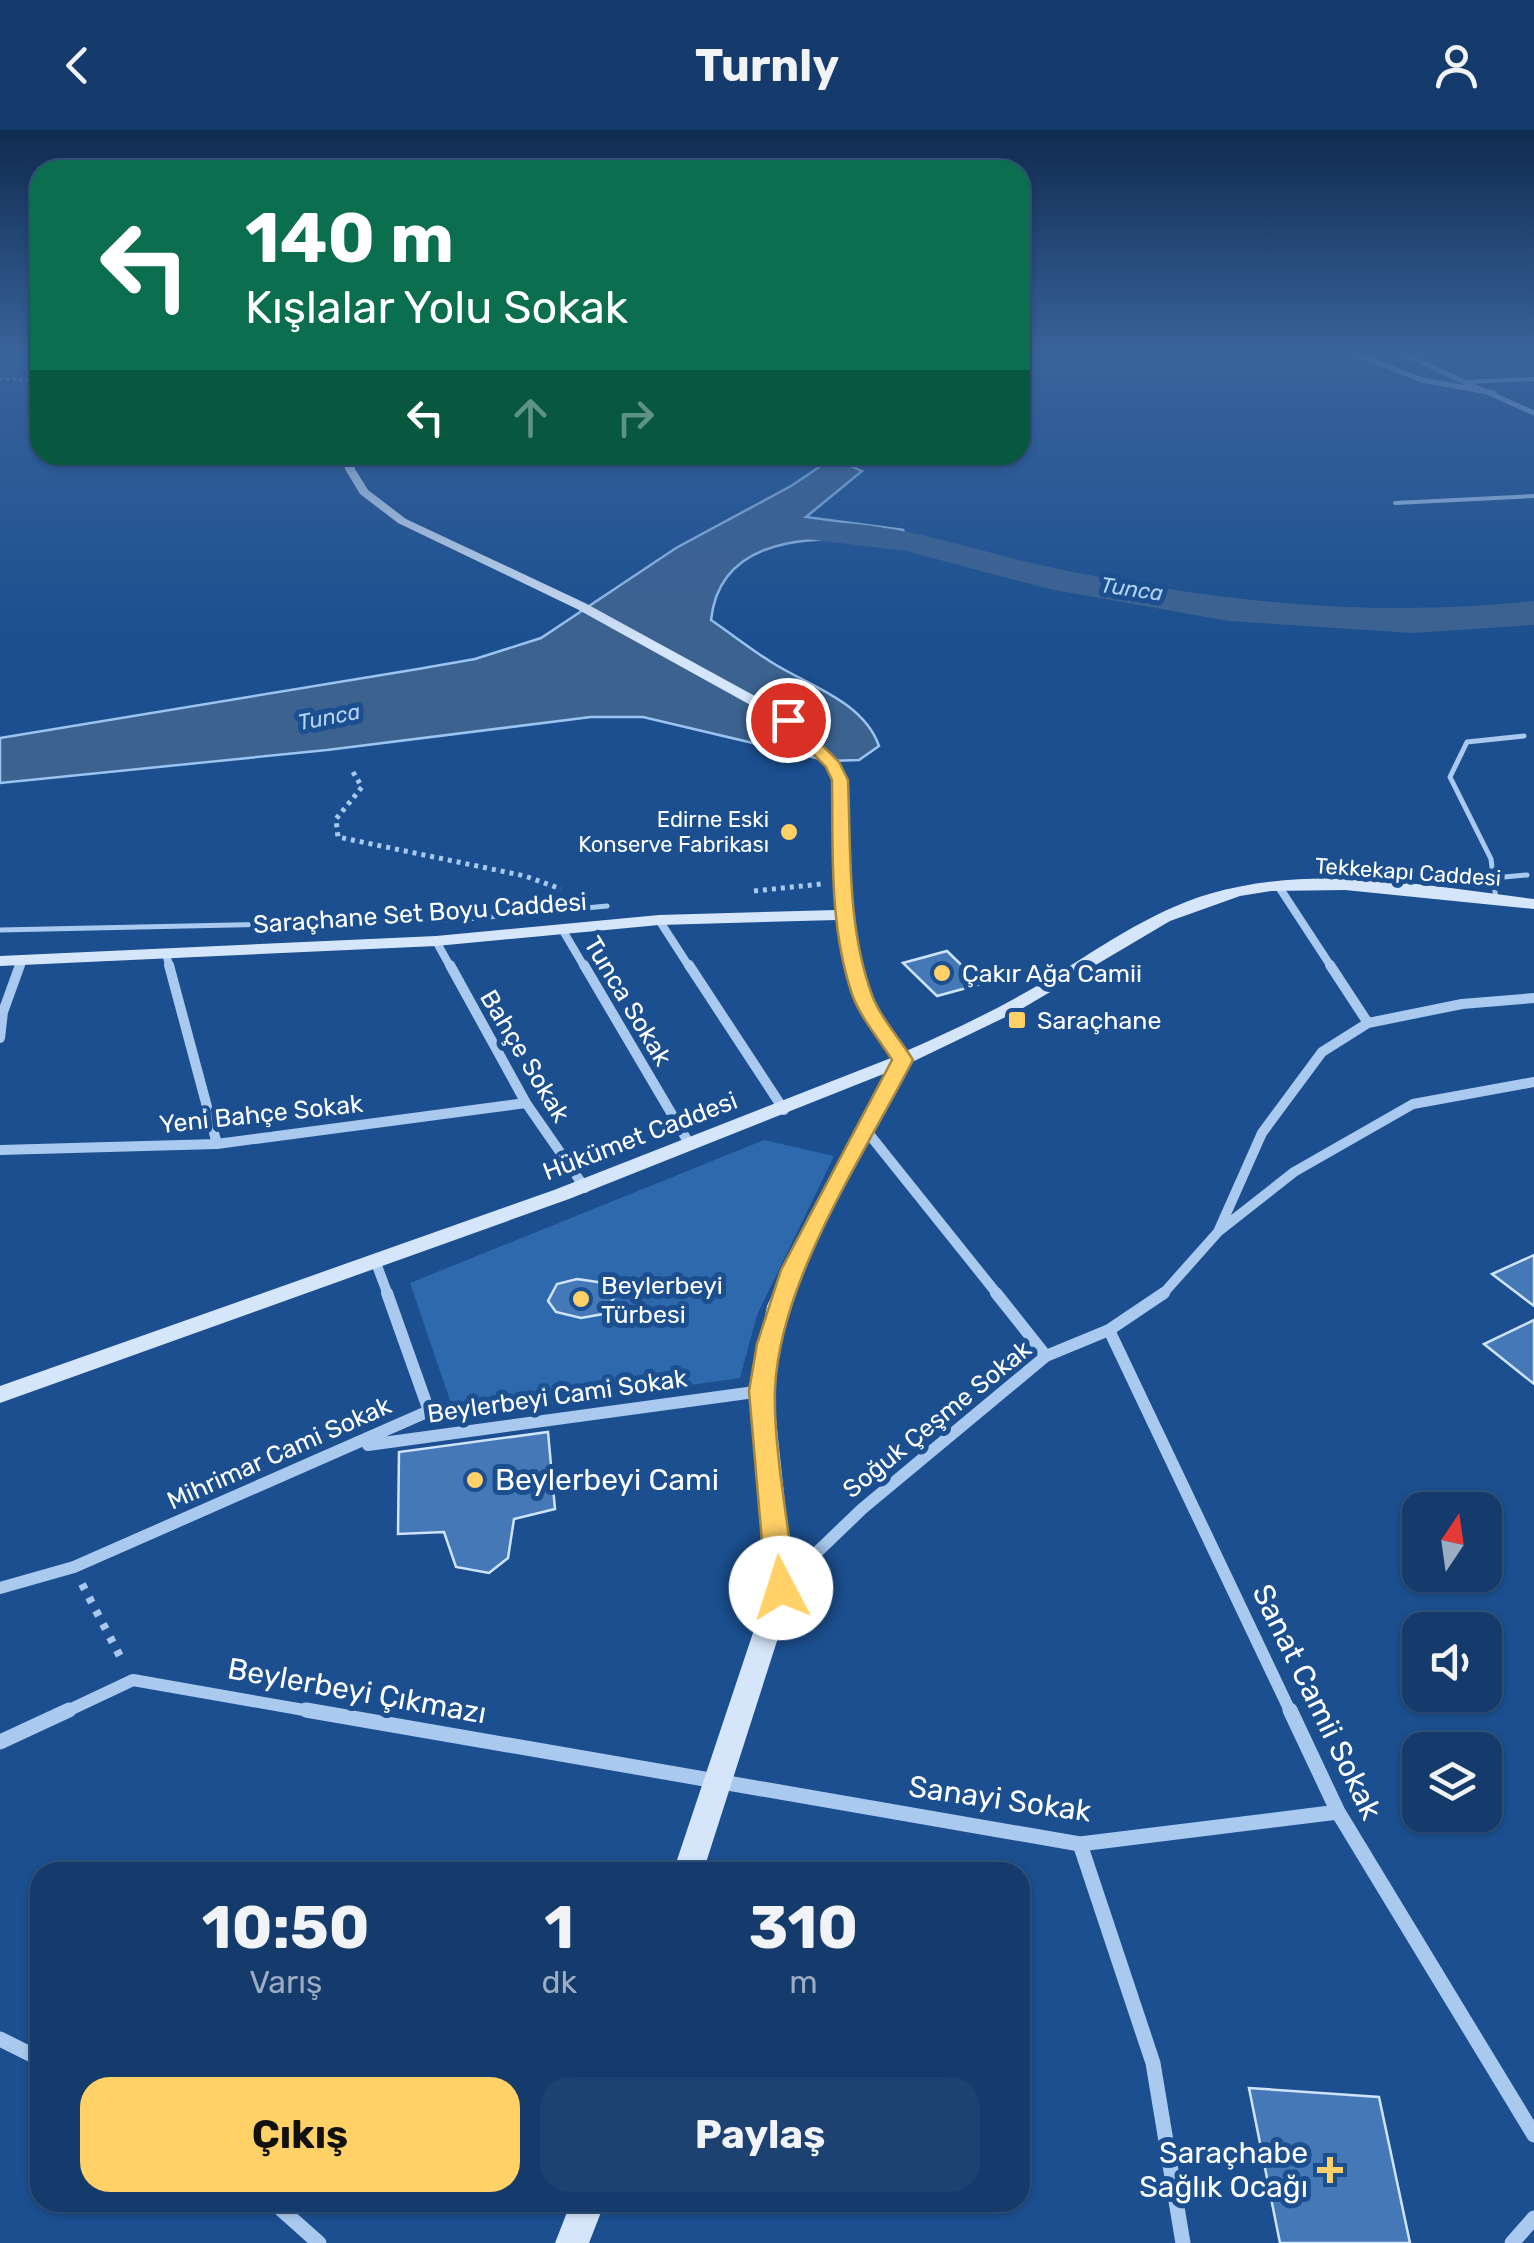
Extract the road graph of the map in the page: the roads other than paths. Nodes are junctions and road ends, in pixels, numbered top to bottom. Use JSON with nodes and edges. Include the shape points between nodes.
{"nodes":[{"id":1,"x":351,"y":465,"type":"edge"},
{"id":2,"x":1534,"y":496,"type":"edge"},
{"id":3,"x":1394,"y":504,"type":"dead end"},
{"id":4,"x":1524,"y":736,"type":"dead end"},
{"id":5,"x":1526,"y":875,"type":"dead end"},
{"id":6,"x":1494,"y":878,"type":"junction"},
{"id":7,"x":1279,"y":886,"type":"junction"},
{"id":8,"x":1496,"y":900,"type":"junction"},
{"id":9,"x":1534,"y":904,"type":"edge"},
{"id":10,"x":607,"y":906,"type":"road end"},
{"id":11,"x":844,"y":915,"type":"junction"},
{"id":12,"x":659,"y":920,"type":"junction"},
{"id":13,"x":562,"y":929,"type":"junction"},
{"id":14,"x":0,"y":930,"type":"edge"},
{"id":15,"x":436,"y":942,"type":"junction"},
{"id":16,"x":166,"y":954,"type":"junction"},
{"id":17,"x":22,"y":960,"type":"junction"},
{"id":18,"x":0,"y":961,"type":"edge"},
{"id":19,"x":1534,"y":998,"type":"edge"},
{"id":20,"x":2,"y":1013,"type":"edge"},
{"id":21,"x":1368,"y":1024,"type":"junction"},
{"id":22,"x":0,"y":1038,"type":"edge"},
{"id":23,"x":902,"y":1060,"type":"junction"},
{"id":24,"x":1534,"y":1082,"type":"edge"},
{"id":25,"x":526,"y":1103,"type":"junction"},
{"id":26,"x":784,"y":1110,"type":"junction"},
{"id":27,"x":864,"y":1128,"type":"junction"},
{"id":28,"x":217,"y":1144,"type":"junction"},
{"id":29,"x":690,"y":1145,"type":"junction"},
{"id":30,"x":0,"y":1150,"type":"edge"},
{"id":31,"x":584,"y":1188,"type":"junction"},
{"id":32,"x":1218,"y":1232,"type":"junction"},
{"id":33,"x":376,"y":1264,"type":"junction"},
{"id":34,"x":1109,"y":1330,"type":"junction"},
{"id":35,"x":1046,"y":1356,"type":"junction"},
{"id":36,"x":762,"y":1391,"type":"junction"},
{"id":37,"x":0,"y":1395,"type":"edge"},
{"id":38,"x":357,"y":1446,"type":"junction"},
{"id":39,"x":0,"y":1588,"type":"edge"},
{"id":40,"x":781,"y":1588,"type":"junction"},
{"id":41,"x":0,"y":1742,"type":"edge"},
{"id":42,"x":716,"y":1780,"type":"junction"},
{"id":43,"x":1338,"y":1812,"type":"junction"},
{"id":44,"x":1080,"y":1844,"type":"junction"},
{"id":45,"x":691,"y":1862,"type":"edge"},
{"id":46,"x":0,"y":2039,"type":"edge"},
{"id":47,"x":30,"y":2053,"type":"edge"},
{"id":48,"x":1534,"y":2135,"type":"edge"},
{"id":49,"x":283,"y":2212,"type":"edge"},
{"id":50,"x":584,"y":2212,"type":"edge"},
{"id":51,"x":1534,"y":2218,"type":"edge"},
{"id":52,"x":319,"y":2243,"type":"edge"},
{"id":53,"x":572,"y":2243,"type":"edge"},
{"id":54,"x":1182,"y":2243,"type":"edge"},
{"id":55,"x":1512,"y":2243,"type":"edge"}],
"edges":[{"from":1,"to":11,"type":"street","via":[[373,502],[402,522],[581,606],[788,720],[834,765],[844,829]]},
{"from":2,"to":3,"type":"lane"},
{"from":4,"to":6,"type":"lane","via":[[1467,742],[1450,778],[1492,860]]},
{"from":5,"to":6,"type":"lane"},
{"from":6,"to":8,"type":"lane"},
{"from":7,"to":8,"type":"street","name":"Tekkekapı Caddesi"},
{"from":7,"to":21,"type":"street"},
{"from":7,"to":23,"type":"street","name":"Hükümet Caddesi","via":[[1184,907]]},
{"from":8,"to":9,"type":"street","name":"Tekkekapı Caddesi"},
{"from":10,"to":14,"type":"lane","via":[[456,920]]},
{"from":11,"to":12,"type":"street","name":"Saraçhane Set Boyu Caddesi"},
{"from":11,"to":23,"type":"street","via":[[862,997]]},
{"from":12,"to":13,"type":"street","name":"Saraçhane Set Boyu Caddesi"},
{"from":12,"to":26,"type":"street"},
{"from":13,"to":15,"type":"street","name":"Saraçhane Set Boyu Caddesi"},
{"from":13,"to":29,"type":"street","name":"Tunca Sokak"},
{"from":15,"to":16,"type":"street","name":"Saraçhane Set Boyu Caddesi"},
{"from":15,"to":25,"type":"street","name":"Bahçe Sokak"},
{"from":16,"to":17,"type":"street","name":"Saraçhane Set Boyu Caddesi"},
{"from":16,"to":28,"type":"street"},
{"from":17,"to":18,"type":"street","name":"Saraçhane Set Boyu Caddesi"},
{"from":17,"to":20,"type":"street"},
{"from":19,"to":21,"type":"street","via":[[1462,1004]]},
{"from":20,"to":22,"type":"street"},
{"from":21,"to":32,"type":"street","name":"Soğuk Çeşme Sokak","via":[[1306,1069],[1262,1133]]},
{"from":23,"to":26,"type":"street","name":"Hükümet Caddesi"},
{"from":23,"to":27,"type":"street"},
{"from":24,"to":32,"type":"street","via":[[1413,1104],[1294,1172]]},
{"from":25,"to":28,"type":"street","name":"Yeni Bahçe Sokak"},
{"from":25,"to":31,"type":"street","name":"Bahçe Sokak"},
{"from":26,"to":29,"type":"street","name":"Hükümet Caddesi"},
{"from":27,"to":35,"type":"street"},
{"from":27,"to":36,"type":"street","via":[[778,1306]]},
{"from":28,"to":30,"type":"street","name":"Yeni Bahçe Sokak"},
{"from":29,"to":31,"type":"street","name":"Hükümet Caddesi"},
{"from":31,"to":33,"type":"street","name":"Hükümet Caddesi"},
{"from":32,"to":34,"type":"street","name":"Soğuk Çeşme Sokak","via":[[1159,1299]]},
{"from":33,"to":37,"type":"street","name":"Hükümet Caddesi"},
{"from":33,"to":38,"type":"street","name":"Mihrimar Cami Sokak","via":[[429,1410]]},
{"from":34,"to":35,"type":"street","name":"Soğuk Çeşme Sokak"},
{"from":34,"to":43,"type":"street","name":"Sanat Camii Sokak"},
{"from":35,"to":40,"type":"street","name":"Soğuk Çeşme Sokak","via":[[862,1509]]},
{"from":36,"to":38,"type":"street","name":"Beylerbeyi Cami Sokak"},
{"from":36,"to":40,"type":"street"},
{"from":38,"to":39,"type":"street","name":"Mihrimar Cami Sokak","via":[[74,1567]]},
{"from":40,"to":42,"type":"street"},
{"from":41,"to":42,"type":"street","name":"Beylerbeyi Çıkmazı","via":[[133,1680]]},
{"from":42,"to":44,"type":"street","name":"Sanayi Sokak"},
{"from":42,"to":45,"type":"street"},
{"from":43,"to":44,"type":"street","name":"Sanayi Sokak"},
{"from":43,"to":48,"type":"street","name":"Sanat Camii Sokak"},
{"from":44,"to":54,"type":"street","via":[[1153,2063]]},
{"from":46,"to":47,"type":"street"},
{"from":49,"to":52,"type":"street"},
{"from":50,"to":53,"type":"street"},
{"from":51,"to":55,"type":"street"}]}
